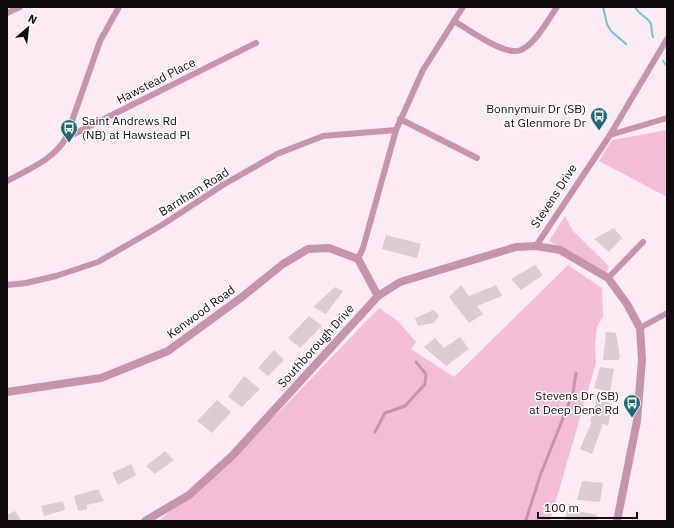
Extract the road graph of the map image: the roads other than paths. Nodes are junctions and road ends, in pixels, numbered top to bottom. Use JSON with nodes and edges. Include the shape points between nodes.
{"nodes":[{"id":1,"x":20,"y":7,"type":"edge"},
{"id":2,"x":119,"y":7,"type":"edge"},
{"id":3,"x":463,"y":7,"type":"edge"},
{"id":4,"x":557,"y":7,"type":"edge"},
{"id":5,"x":7,"y":13,"type":"edge"},
{"id":6,"x":454,"y":21,"type":"junction"},
{"id":7,"x":667,"y":39,"type":"edge"},
{"id":8,"x":256,"y":43,"type":"dead end"},
{"id":9,"x":667,"y":118,"type":"edge"},
{"id":10,"x":400,"y":119,"type":"junction"},
{"id":11,"x":396,"y":130,"type":"junction"},
{"id":12,"x":610,"y":135,"type":"junction"},
{"id":13,"x":66,"y":138,"type":"junction"},
{"id":14,"x":478,"y":158,"type":"dead end"},
{"id":15,"x":7,"y":181,"type":"edge"},
{"id":16,"x":643,"y":242,"type":"dead end"},
{"id":17,"x":536,"y":246,"type":"junction"},
{"id":18,"x":358,"y":259,"type":"junction"},
{"id":19,"x":608,"y":278,"type":"junction"},
{"id":20,"x":7,"y":286,"type":"edge"},
{"id":21,"x":378,"y":296,"type":"junction"},
{"id":22,"x":667,"y":313,"type":"edge"},
{"id":23,"x":640,"y":328,"type":"junction"},
{"id":24,"x":416,"y":362,"type":"dead end"},
{"id":25,"x":576,"y":373,"type":"dead end"},
{"id":26,"x":7,"y":392,"type":"edge"},
{"id":27,"x":375,"y":432,"type":"dead end"},
{"id":28,"x":526,"y":520,"type":"dead end"},
{"id":29,"x":145,"y":521,"type":"edge"},
{"id":30,"x":617,"y":521,"type":"edge"}],
"edges":[{"from":1,"to":5,"type":"street"},
{"from":2,"to":13,"type":"street","via":[[100,41]]},
{"from":3,"to":6,"type":"street"},
{"from":4,"to":6,"type":"street","via":[[536,36],[517,51],[482,39]]},
{"from":6,"to":10,"type":"street","via":[[423,70]]},
{"from":7,"to":12,"type":"street","name":"Stevens Drive"},
{"from":8,"to":13,"type":"street","name":"Hawstead Place"},
{"from":9,"to":12,"type":"street"},
{"from":10,"to":11,"type":"street"},
{"from":10,"to":14,"type":"street"},
{"from":11,"to":18,"type":"street","via":[[368,233]]},
{"from":11,"to":20,"type":"street","name":"Barnham Road","via":[[323,136],[277,154],[98,262],[56,276]]},
{"from":12,"to":17,"type":"street","name":"Stevens Drive"},
{"from":13,"to":15,"type":"street","via":[[52,156]]},
{"from":16,"to":19,"type":"street"},
{"from":17,"to":19,"type":"street","name":"Stevens Drive","via":[[560,250]]},
{"from":17,"to":21,"type":"street","name":"Southborough Drive","via":[[516,247],[400,282]]},
{"from":18,"to":21,"type":"street"},
{"from":18,"to":26,"type":"street","name":"Kenwood Road","via":[[329,248],[308,249],[283,264],[168,351],[101,378]]},
{"from":19,"to":23,"type":"street","name":"Stevens Drive"},
{"from":21,"to":29,"type":"street","name":"Southborough Drive","via":[[233,455],[189,495]]},
{"from":22,"to":23,"type":"street"},
{"from":23,"to":30,"type":"street","name":"Stevens Drive","via":[[642,360],[637,421]]},
{"from":24,"to":27,"type":"lane","via":[[426,374],[425,384],[405,406],[385,413]]},
{"from":25,"to":28,"type":"lane","via":[[573,393],[540,476]]}]}
